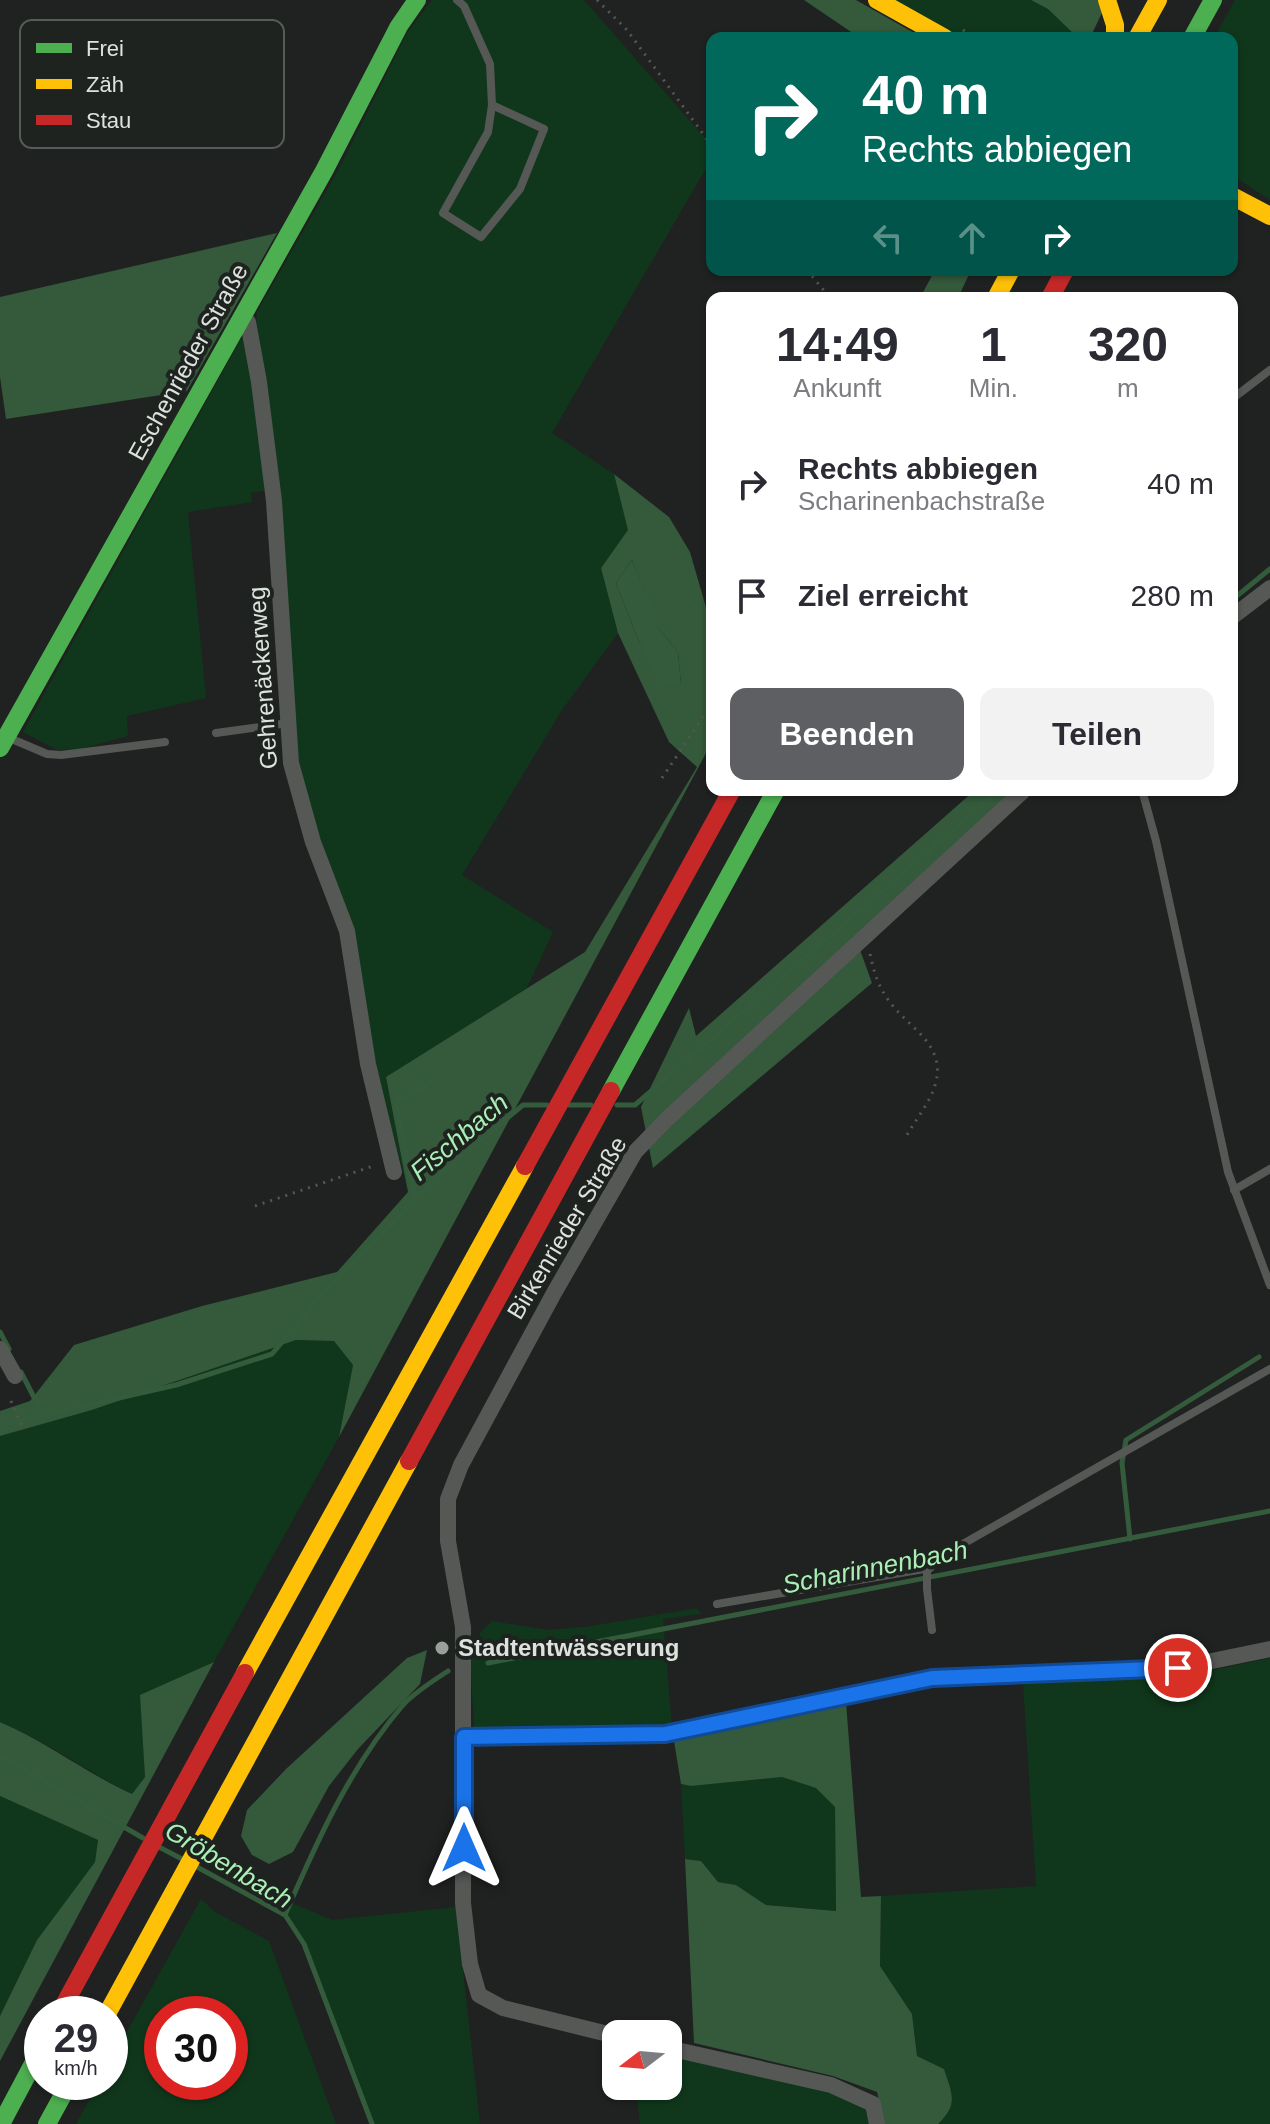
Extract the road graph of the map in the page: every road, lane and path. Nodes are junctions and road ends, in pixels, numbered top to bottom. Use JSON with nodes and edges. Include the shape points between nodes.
{"nodes":[{"id":1,"x":417,"y":0,"type":"edge"},
{"id":2,"x":457,"y":0,"type":"edge"},
{"id":3,"x":597,"y":0,"type":"edge"},
{"id":4,"x":877,"y":0,"type":"edge"},
{"id":5,"x":1107,"y":0,"type":"edge"},
{"id":6,"x":1158,"y":0,"type":"edge"},
{"id":7,"x":1213,"y":0,"type":"edge"},
{"id":8,"x":934,"y":32,"type":"edge"},
{"id":9,"x":1115,"y":32,"type":"edge"},
{"id":10,"x":1140,"y":32,"type":"edge"},
{"id":11,"x":1195,"y":32,"type":"edge"},
{"id":12,"x":492,"y":105,"type":"junction"},
{"id":13,"x":706,"y":138,"type":"edge"},
{"id":14,"x":1238,"y":199,"type":"edge"},
{"id":15,"x":1270,"y":216,"type":"edge"},
{"id":16,"x":812,"y":276,"type":"edge"},
{"id":17,"x":825,"y":292,"type":"edge"},
{"id":18,"x":242,"y":316,"type":"junction"},
{"id":19,"x":1270,"y":370,"type":"edge"},
{"id":20,"x":1238,"y":394,"type":"edge"},
{"id":21,"x":1270,"y":588,"type":"edge"},
{"id":22,"x":1238,"y":612,"type":"edge"},
{"id":23,"x":706,"y":714,"type":"edge"},
{"id":24,"x":289,"y":723,"type":"junction"},
{"id":25,"x":216,"y":733,"type":"dead end"},
{"id":26,"x":3,"y":742,"type":"edge"},
{"id":27,"x":165,"y":742,"type":"dead end"},
{"id":28,"x":662,"y":778,"type":"dead end"},
{"id":29,"x":729,"y":796,"type":"edge"},
{"id":30,"x":773,"y":796,"type":"edge"},
{"id":31,"x":1018,"y":796,"type":"edge"},
{"id":32,"x":1144,"y":796,"type":"edge"},
{"id":33,"x":864,"y":940,"type":"junction"},
{"id":34,"x":907,"y":1135,"type":"dead end"},
{"id":35,"x":393,"y":1166,"type":"joint"},
{"id":36,"x":1270,"y":1169,"type":"edge"},
{"id":37,"x":1234,"y":1190,"type":"junction"},
{"id":38,"x":255,"y":1206,"type":"dead end"},
{"id":39,"x":1270,"y":1285,"type":"edge"},
{"id":40,"x":0,"y":1349,"type":"edge"},
{"id":41,"x":1270,"y":1369,"type":"edge"},
{"id":42,"x":15,"y":1376,"type":"dead end"},
{"id":43,"x":11,"y":1401,"type":"dead end"},
{"id":44,"x":22,"y":1426,"type":"dead end"},
{"id":45,"x":929,"y":1569,"type":"junction"},
{"id":46,"x":717,"y":1604,"type":"dead end"},
{"id":47,"x":932,"y":1630,"type":"dead end"},
{"id":48,"x":1270,"y":1649,"type":"edge"},
{"id":49,"x":464,"y":1737,"type":"junction"},
{"id":50,"x":69,"y":1996,"type":"edge"},
{"id":51,"x":117,"y":1996,"type":"edge"},
{"id":52,"x":602,"y":2033,"type":"edge"},
{"id":53,"x":682,"y":2051,"type":"edge"},
{"id":54,"x":24,"y":2081,"type":"edge"},
{"id":55,"x":60,"y":2100,"type":"edge"},
{"id":56,"x":1,"y":2124,"type":"edge"},
{"id":57,"x":47,"y":2124,"type":"edge"},
{"id":58,"x":877,"y":2124,"type":"edge"}],
"edges":[{"from":1,"to":18,"type":"main road","name":"Eschenrieder Straße"},
{"from":2,"to":12,"type":"lane","via":[[490,64]]},
{"from":3,"to":13,"type":"path","via":[[627,30]]},
{"from":4,"to":8,"type":"main road"},
{"from":5,"to":9,"type":"main road"},
{"from":6,"to":10,"type":"main road"},
{"from":7,"to":11,"type":"main road"},
{"from":12,"to":12,"type":"lane","via":[[488,132],[443,213],[481,237],[520,189],[544,129]]},
{"from":14,"to":15,"type":"main road"},
{"from":16,"to":17,"type":"path"},
{"from":18,"to":24,"type":"street","name":"Gehrenäckerweg","via":[[248,322],[259,382],[274,501]]},
{"from":18,"to":26,"type":"main road","name":"Eschenrieder Straße"},
{"from":19,"to":20,"type":"lane"},
{"from":21,"to":22,"type":"street"},
{"from":23,"to":28,"type":"path"},
{"from":24,"to":25,"type":"lane"},
{"from":24,"to":35,"type":"street","name":"Gehrenäckerweg","via":[[298,792],[347,931],[368,1064]]},
{"from":26,"to":27,"type":"lane","via":[[61,755]]},
{"from":29,"to":50,"type":"main road"},
{"from":30,"to":51,"type":"main road"},
{"from":31,"to":33,"type":"street","name":"Birkenrieder Straße"},
{"from":32,"to":37,"type":"lane"},
{"from":33,"to":34,"type":"path","via":[[877,982],[890,1004],[931,1047],[937,1070],[933,1091]]},
{"from":33,"to":49,"type":"street","name":"Birkenrieder Straße","via":[[635,1152],[461,1465],[448,1499],[448,1541],[463,1627]]},
{"from":35,"to":38,"type":"path"},
{"from":36,"to":37,"type":"lane"},
{"from":37,"to":39,"type":"lane"},
{"from":40,"to":42,"type":"street"},
{"from":41,"to":45,"type":"lane","via":[[940,1557]]},
{"from":43,"to":44,"type":"path"},
{"from":45,"to":46,"type":"lane"},
{"from":45,"to":47,"type":"lane"},
{"from":48,"to":49,"type":"street","via":[[1178,1668],[932,1678],[665,1734]]},
{"from":49,"to":52,"type":"street","name":"Birkenrieder Straße","via":[[463,1903],[479,1995],[503,2008]]},
{"from":53,"to":58,"type":"street","via":[[831,2085],[873,2104]]},
{"from":54,"to":56,"type":"main road"},
{"from":55,"to":57,"type":"main road"}]}
